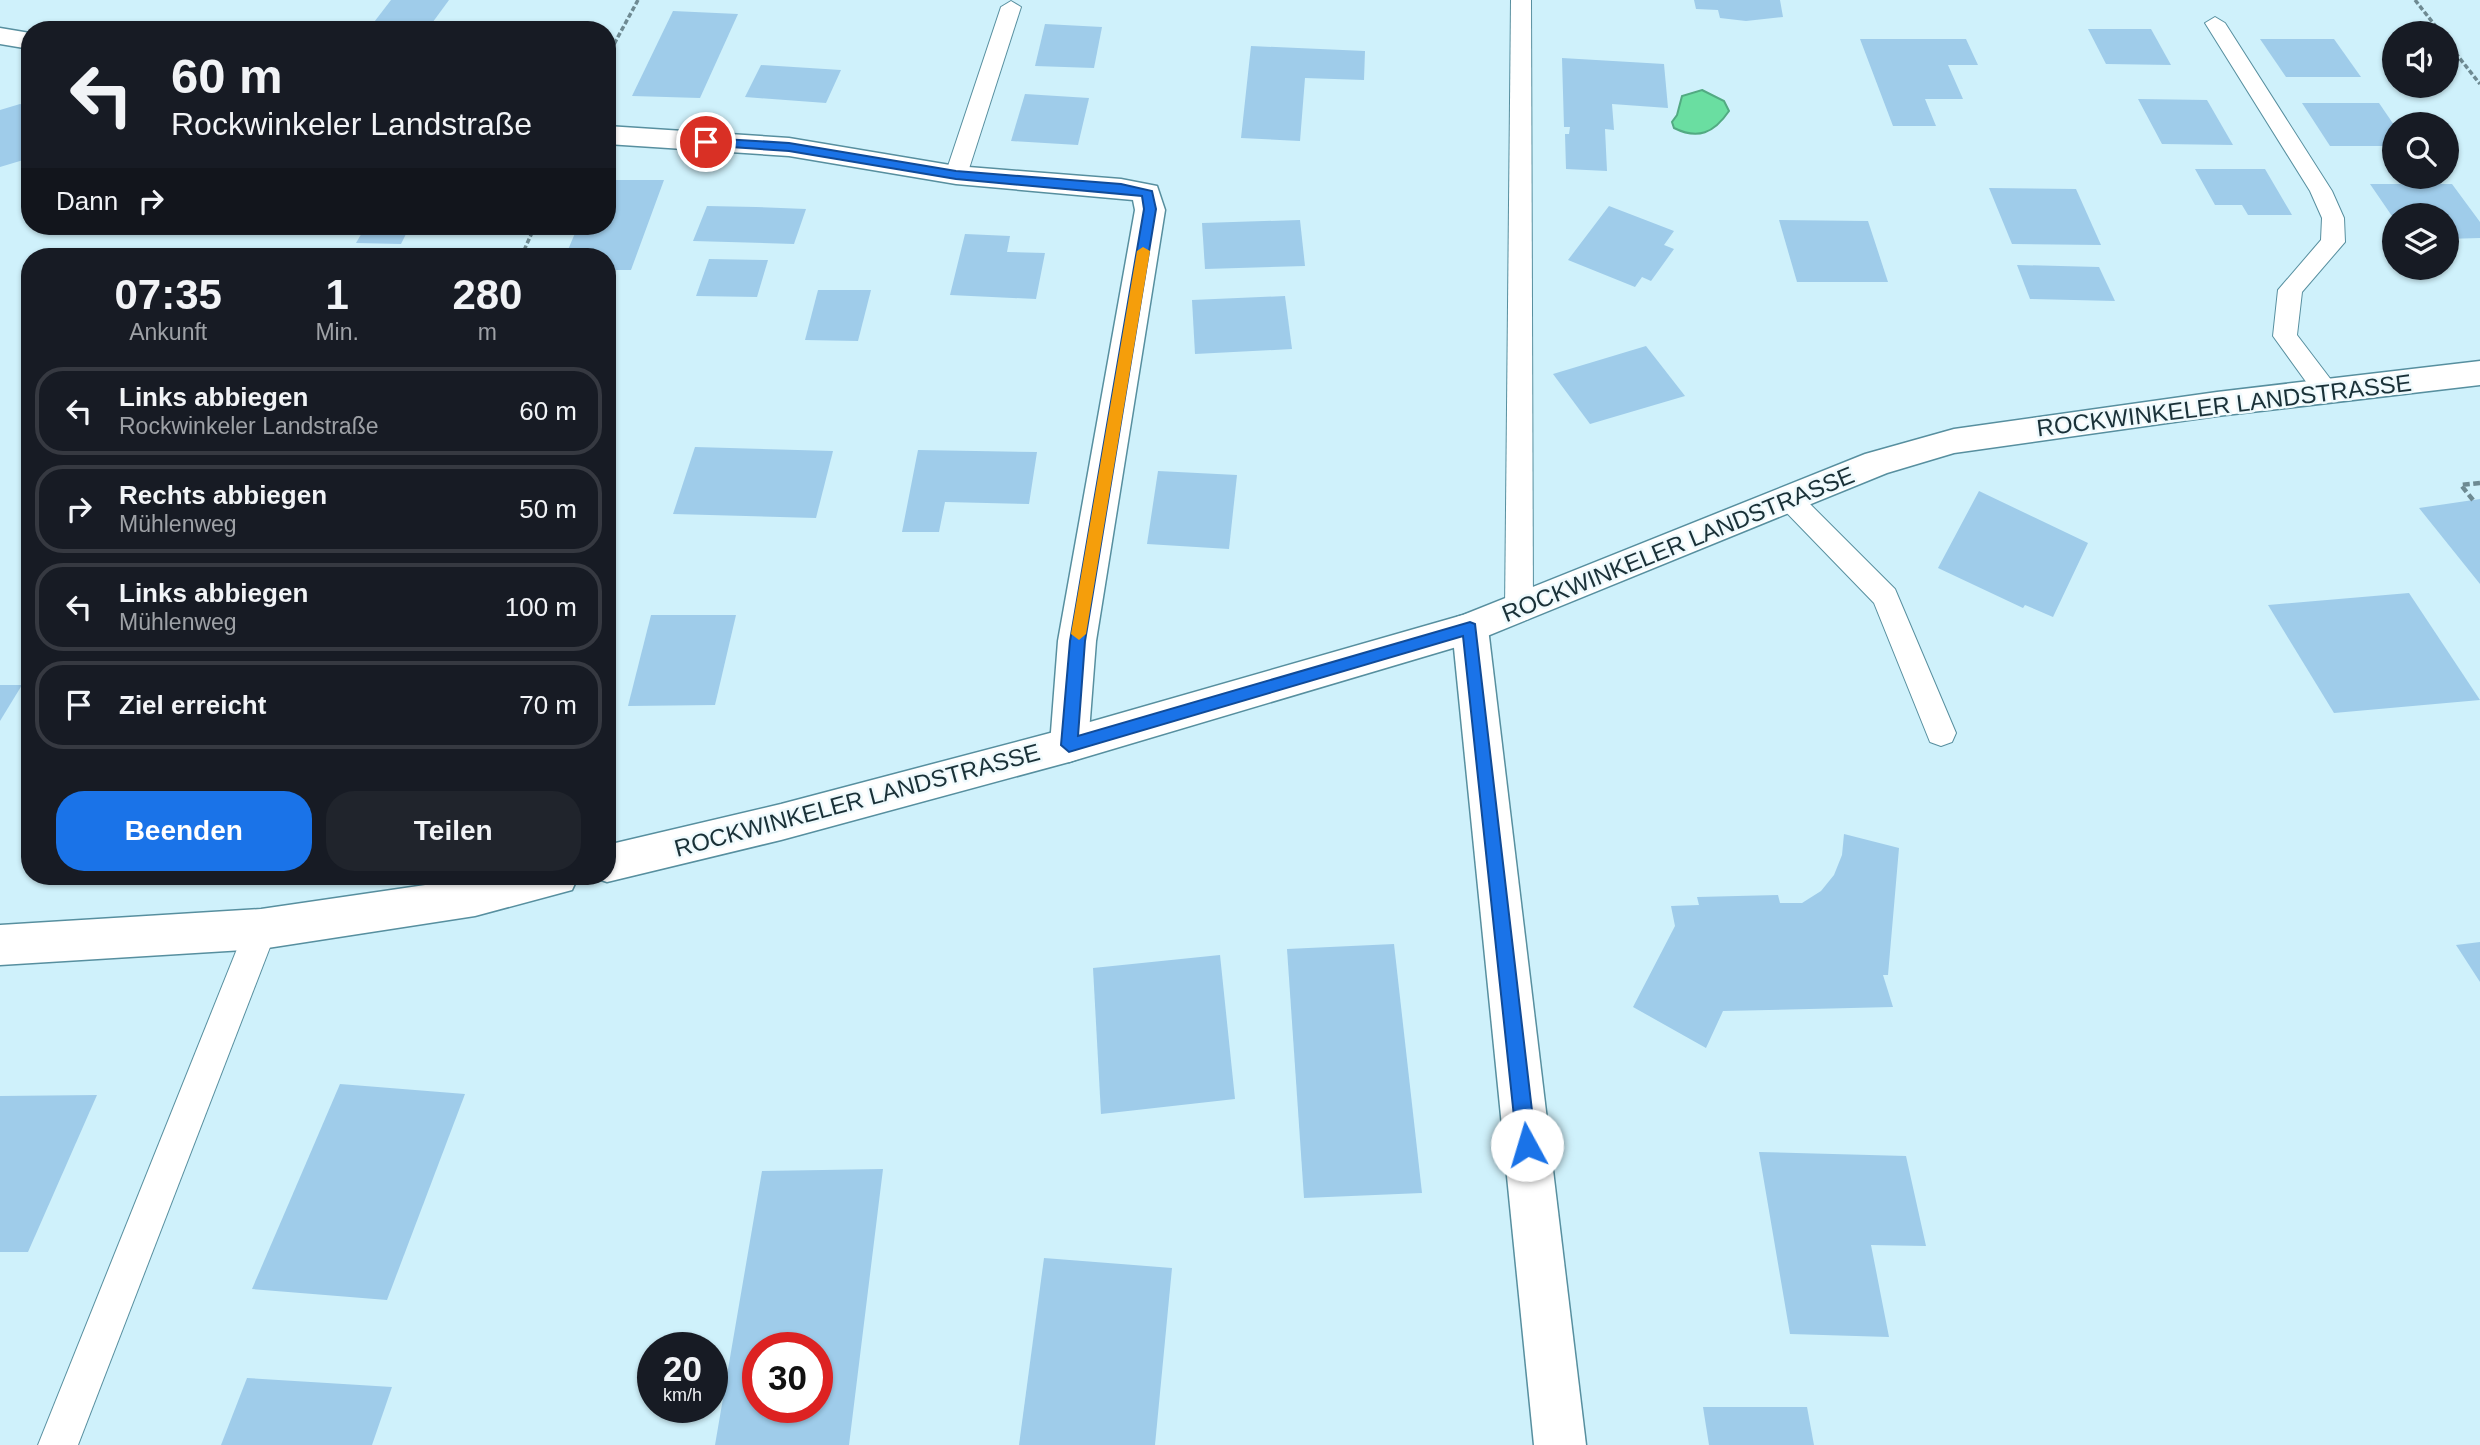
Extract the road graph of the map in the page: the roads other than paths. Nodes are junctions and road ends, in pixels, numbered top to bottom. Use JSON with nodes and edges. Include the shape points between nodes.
{"nodes":[{"id":1,"x":1521,"y":0,"type":"edge"},
{"id":2,"x":1011,"y":7,"type":"dead end"},
{"id":3,"x":2215,"y":23,"type":"dead end"},
{"id":4,"x":0,"y":36,"type":"edge"},
{"id":5,"x":21,"y":40,"type":"edge"},
{"id":6,"x":616,"y":136,"type":"edge"},
{"id":7,"x":956,"y":175,"type":"junction"},
{"id":8,"x":2480,"y":373,"type":"edge"},
{"id":9,"x":2326,"y":391,"type":"junction"},
{"id":10,"x":1789,"y":499,"type":"junction"},
{"id":11,"x":1519,"y":611,"type":"junction"},
{"id":12,"x":1470,"y":628,"type":"junction"},
{"id":13,"x":1941,"y":733,"type":"dead end"},
{"id":14,"x":1069,"y":745,"type":"junction"},
{"id":15,"x":616,"y":862,"type":"edge"},
{"id":16,"x":524,"y":885,"type":"edge"},
{"id":17,"x":261,"y":929,"type":"junction"},
{"id":18,"x":0,"y":945,"type":"edge"},
{"id":19,"x":58,"y":1445,"type":"edge"},
{"id":20,"x":1560,"y":1445,"type":"edge"}],
"edges":[{"from":1,"to":11,"type":"lane"},
{"from":2,"to":7,"type":"lane"},
{"from":3,"to":9,"type":"lane","via":[[2321,191],[2333,218],[2333,243],[2290,290],[2285,336]]},
{"from":4,"to":5,"type":"main road"},
{"from":6,"to":7,"type":"main road","via":[[789,147]]},
{"from":7,"to":14,"type":"main road","via":[[1147,193],[1150,209],[1077,641]]},
{"from":8,"to":9,"type":"main road","name":"ROCKWINKELER LANDSTRASSE"},
{"from":9,"to":10,"type":"main road","name":"ROCKWINKELER LANDSTRASSE","via":[[1954,441],[1877,463]]},
{"from":10,"to":11,"type":"main road","name":"ROCKWINKELER LANDSTRASSE"},
{"from":10,"to":13,"type":"lane","via":[[1885,597]]},
{"from":11,"to":12,"type":"main road","name":"ROCKWINKELER LANDSTRASSE"},
{"from":12,"to":14,"type":"main road","name":"ROCKWINKELER LANDSTRASSE"},
{"from":12,"to":20,"type":"main road"},
{"from":14,"to":15,"type":"main road","name":"ROCKWINKELER LANDSTRASSE"},
{"from":16,"to":17,"type":"main road","via":[[475,897]]},
{"from":17,"to":18,"type":"main road"},
{"from":17,"to":19,"type":"lane"}]}
